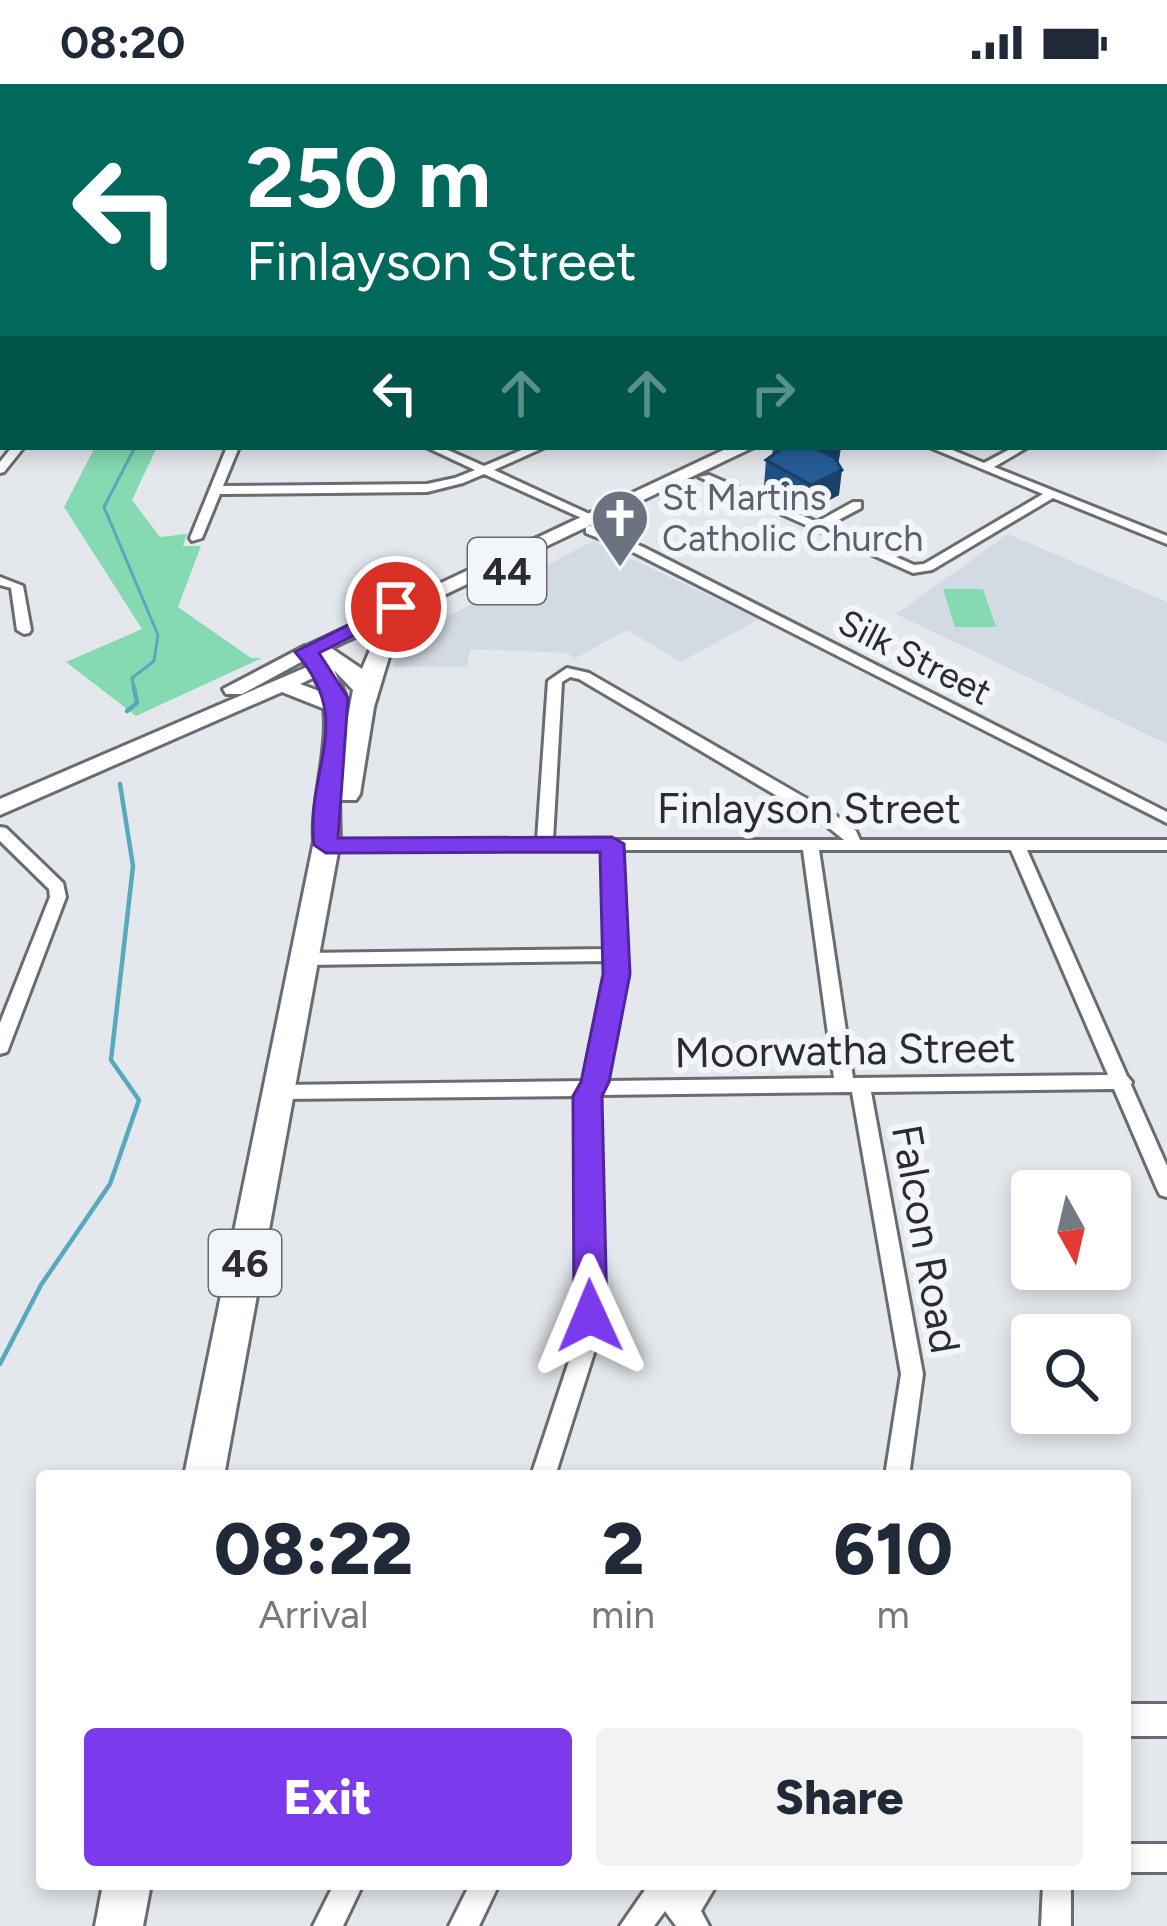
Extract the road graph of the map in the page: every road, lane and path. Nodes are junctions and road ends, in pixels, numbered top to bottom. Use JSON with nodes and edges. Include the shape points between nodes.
{"nodes":[{"id":1,"x":232,"y":450,"type":"edge"},
{"id":2,"x":439,"y":450,"type":"edge"},
{"id":3,"x":531,"y":450,"type":"edge"},
{"id":4,"x":744,"y":450,"type":"edge"},
{"id":5,"x":745,"y":450,"type":"edge"},
{"id":6,"x":942,"y":450,"type":"edge"},
{"id":7,"x":1016,"y":450,"type":"edge"},
{"id":8,"x":985,"y":467,"type":"junction"},
{"id":9,"x":484,"y":470,"type":"junction"},
{"id":10,"x":705,"y":477,"type":"junction"},
{"id":11,"x":217,"y":490,"type":"junction"},
{"id":12,"x":1052,"y":494,"type":"junction"},
{"id":13,"x":857,"y":505,"type":"dead end"},
{"id":14,"x":618,"y":517,"type":"junction"},
{"id":15,"x":590,"y":524,"type":"junction"},
{"id":16,"x":816,"y":527,"type":"junction"},
{"id":17,"x":1165,"y":536,"type":"edge"},
{"id":18,"x":196,"y":538,"type":"dead end"},
{"id":19,"x":639,"y":550,"type":"junction"},
{"id":20,"x":0,"y":581,"type":"edge"},
{"id":21,"x":424,"y":613,"type":"junction"},
{"id":22,"x":24,"y":630,"type":"dead end"},
{"id":23,"x":322,"y":653,"type":"junction"},
{"id":24,"x":283,"y":685,"type":"junction"},
{"id":25,"x":351,"y":704,"type":"junction"},
{"id":26,"x":0,"y":792,"type":"edge"},
{"id":27,"x":0,"y":808,"type":"edge"},
{"id":28,"x":1166,"y":818,"type":"edge"},
{"id":29,"x":0,"y":832,"type":"edge"},
{"id":30,"x":1167,"y":842,"type":"edge"},
{"id":31,"x":327,"y":843,"type":"junction"},
{"id":32,"x":612,"y":844,"type":"junction"},
{"id":33,"x":810,"y":844,"type":"junction"},
{"id":34,"x":853,"y":844,"type":"junction"},
{"id":35,"x":1016,"y":844,"type":"junction"},
{"id":36,"x":545,"y":845,"type":"junction"},
{"id":37,"x":616,"y":955,"type":"junction"},
{"id":38,"x":305,"y":958,"type":"junction"},
{"id":39,"x":0,"y":1047,"type":"edge"},
{"id":40,"x":1123,"y":1082,"type":"junction"},
{"id":41,"x":852,"y":1086,"type":"junction"},
{"id":42,"x":591,"y":1089,"type":"junction"},
{"id":43,"x":280,"y":1092,"type":"junction"},
{"id":44,"x":1167,"y":1189,"type":"edge"},
{"id":45,"x":205,"y":1470,"type":"edge"},
{"id":46,"x":545,"y":1470,"type":"edge"},
{"id":47,"x":898,"y":1470,"type":"edge"},
{"id":48,"x":1131,"y":1720,"type":"edge"},
{"id":49,"x":1167,"y":1720,"type":"edge"},
{"id":50,"x":1131,"y":1858,"type":"edge"},
{"id":51,"x":1167,"y":1858,"type":"edge"},
{"id":52,"x":126,"y":1890,"type":"edge"},
{"id":53,"x":346,"y":1890,"type":"edge"},
{"id":54,"x":482,"y":1890,"type":"edge"},
{"id":55,"x":1057,"y":1890,"type":"edge"},
{"id":56,"x":677,"y":1902,"type":"edge"},
{"id":57,"x":119,"y":1926,"type":"edge"},
{"id":58,"x":328,"y":1926,"type":"edge"},
{"id":59,"x":464,"y":1926,"type":"edge"},
{"id":60,"x":635,"y":1926,"type":"edge"},
{"id":61,"x":1056,"y":1926,"type":"edge"}],
"edges":[{"from":1,"to":11,"type":"street"},
{"from":2,"to":9,"type":"street","name":"Silk Street"},
{"from":3,"to":9,"type":"street"},
{"from":4,"to":15,"type":"highway","number":"44"},
{"from":5,"to":10,"type":"highway","number":"44"},
{"from":6,"to":8,"type":"street"},
{"from":7,"to":8,"type":"street"},
{"from":8,"to":12,"type":"street"},
{"from":9,"to":11,"type":"street","via":[[419,489]]},
{"from":9,"to":15,"type":"street","name":"Silk Street"},
{"from":10,"to":14,"type":"highway","number":"44"},
{"from":10,"to":16,"type":"street"},
{"from":11,"to":18,"type":"street"},
{"from":12,"to":16,"type":"street","via":[[923,569]]},
{"from":12,"to":17,"type":"street"},
{"from":13,"to":16,"type":"street"},
{"from":14,"to":15,"type":"highway","number":"44"},
{"from":14,"to":19,"type":"street","via":[[613,532]]},
{"from":15,"to":19,"type":"street","name":"Silk Street"},
{"from":15,"to":21,"type":"highway","number":"44"},
{"from":15,"to":23,"type":"highway","number":"44"},
{"from":19,"to":28,"type":"street","name":"Silk Street"},
{"from":20,"to":22,"type":"street","via":[[17,586]]},
{"from":21,"to":23,"type":"highway","number":"44"},
{"from":21,"to":25,"type":"highway","number":"46","via":[[378,655]]},
{"from":23,"to":24,"type":"main road","number":"44"},
{"from":23,"to":25,"type":"highway"},
{"from":23,"to":26,"type":"main road","number":"44"},
{"from":24,"to":25,"type":"main road"},
{"from":24,"to":27,"type":"main road","number":"44"},
{"from":25,"to":31,"type":"highway","number":"46","via":[[341,823]]},
{"from":29,"to":39,"type":"street","via":[[58,897]]},
{"from":30,"to":35,"type":"street","name":"Finlayson Street"},
{"from":31,"to":36,"type":"street","name":"Finlayson Street"},
{"from":31,"to":38,"type":"highway","number":"46"},
{"from":32,"to":33,"type":"street","name":"Finlayson Street"},
{"from":32,"to":36,"type":"street","name":"Finlayson Street"},
{"from":32,"to":37,"type":"street"},
{"from":33,"to":34,"type":"street","name":"Finlayson Street"},
{"from":33,"to":41,"type":"street","name":"Falcon Road"},
{"from":34,"to":35,"type":"street","name":"Finlayson Street"},
{"from":34,"to":36,"type":"street","via":[[829,819],[584,676],[564,672],[554,681]]},
{"from":35,"to":40,"type":"street"},
{"from":37,"to":38,"type":"street"},
{"from":37,"to":42,"type":"street"},
{"from":38,"to":43,"type":"highway","number":"46"},
{"from":40,"to":41,"type":"street","name":"Moorwatha Street"},
{"from":40,"to":44,"type":"street"},
{"from":41,"to":42,"type":"street","name":"Moorwatha Street"},
{"from":41,"to":47,"type":"street","name":"Falcon Road","via":[[912,1374]]},
{"from":42,"to":43,"type":"street","name":"Moorwatha Street"},
{"from":42,"to":46,"type":"street","via":[[589,1334]]},
{"from":43,"to":45,"type":"highway","number":"46"},
{"from":48,"to":49,"type":"street"},
{"from":50,"to":51,"type":"street"},
{"from":52,"to":57,"type":"highway"},
{"from":53,"to":58,"type":"street"},
{"from":54,"to":59,"type":"street"},
{"from":55,"to":61,"type":"street"},
{"from":56,"to":60,"type":"street"}]}
